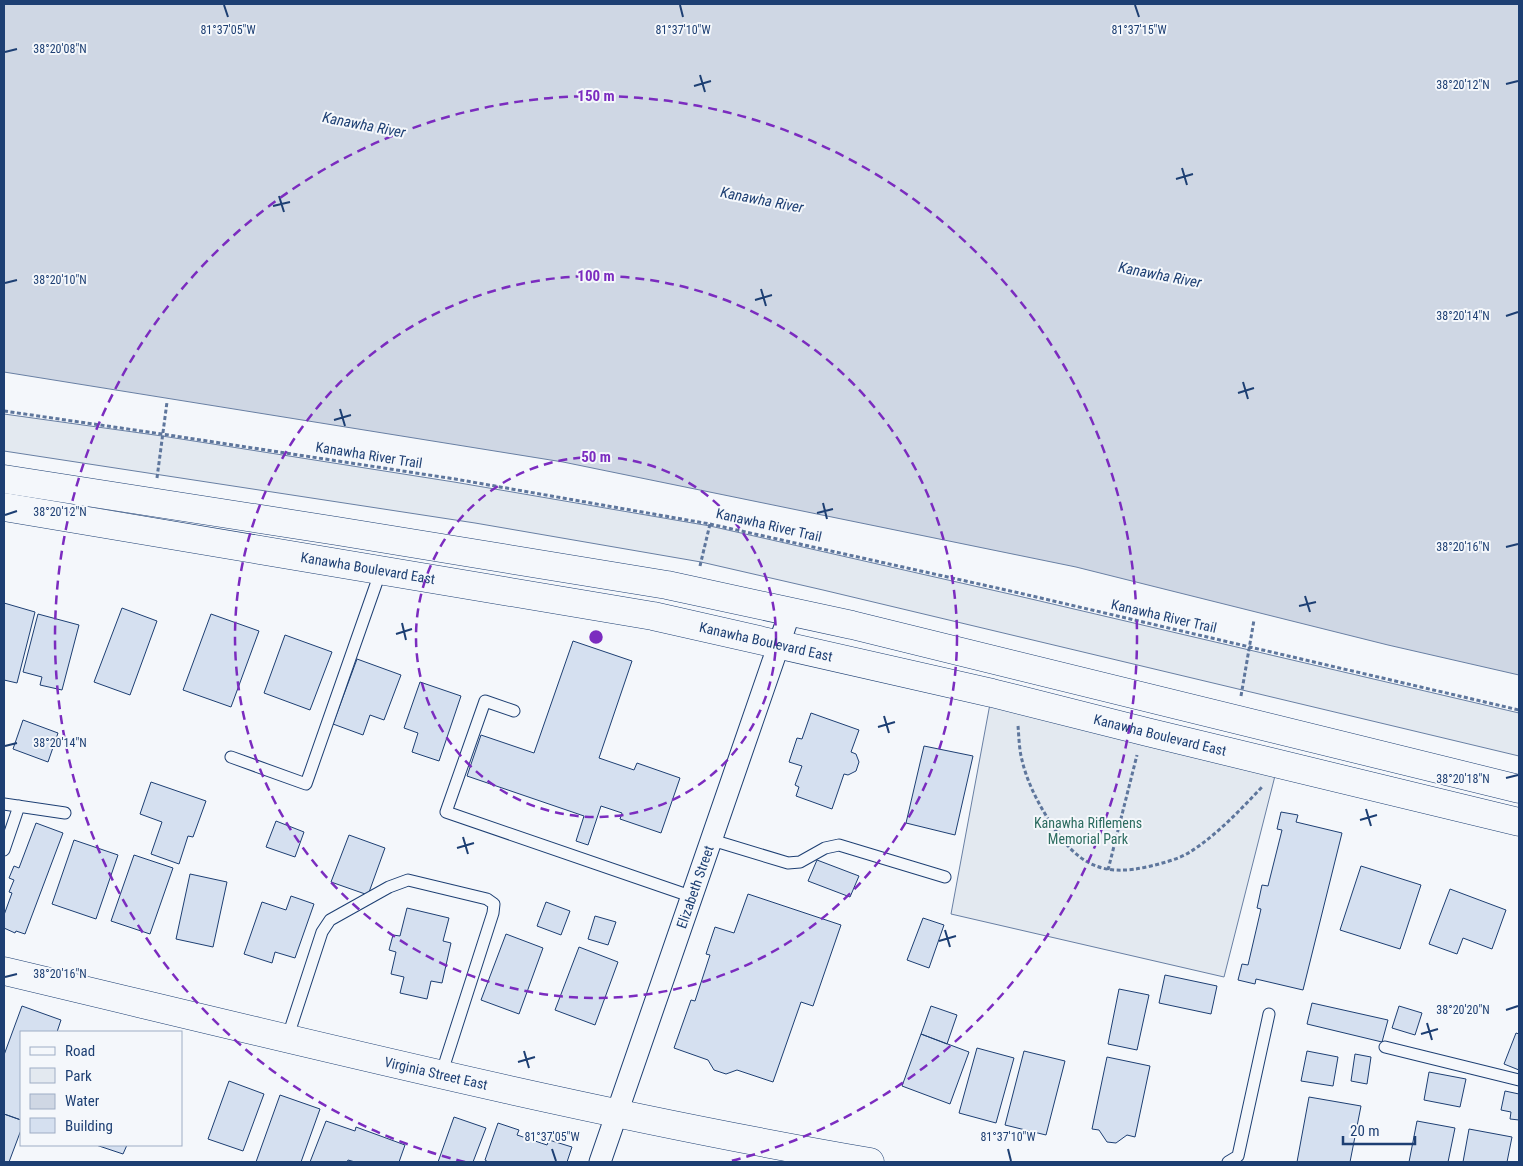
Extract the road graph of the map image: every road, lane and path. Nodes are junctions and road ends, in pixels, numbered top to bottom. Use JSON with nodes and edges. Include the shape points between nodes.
{"nodes":[{"id":1,"x":167,"y":402,"type":"dead end"},
{"id":2,"x":4,"y":411,"type":"edge"},
{"id":3,"x":162,"y":434,"type":"junction"},
{"id":4,"x":4,"y":478,"type":"edge"},
{"id":5,"x":157,"y":478,"type":"dead end"},
{"id":6,"x":4,"y":507,"type":"edge"},
{"id":7,"x":710,"y":524,"type":"junction"},
{"id":8,"x":699,"y":569,"type":"dead end"},
{"id":9,"x":381,"y":570,"type":"junction"},
{"id":10,"x":790,"y":612,"type":"junction"},
{"id":11,"x":1254,"y":620,"type":"dead end"},
{"id":12,"x":779,"y":644,"type":"junction"},
{"id":13,"x":1248,"y":648,"type":"junction"},
{"id":14,"x":1241,"y":696,"type":"dead end"},
{"id":15,"x":1519,"y":710,"type":"edge"},
{"id":16,"x":514,"y":711,"type":"dead end"},
{"id":17,"x":1018,"y":724,"type":"dead end"},
{"id":18,"x":1137,"y":754,"type":"dead end"},
{"id":19,"x":231,"y":757,"type":"dead end"},
{"id":20,"x":1263,"y":786,"type":"dead end"},
{"id":21,"x":1519,"y":789,"type":"edge"},
{"id":22,"x":4,"y":804,"type":"edge"},
{"id":23,"x":19,"y":806,"type":"junction"},
{"id":24,"x":65,"y":813,"type":"dead end"},
{"id":25,"x":1519,"y":822,"type":"edge"},
{"id":26,"x":712,"y":840,"type":"junction"},
{"id":27,"x":4,"y":850,"type":"edge"},
{"id":28,"x":1108,"y":870,"type":"junction"},
{"id":29,"x":945,"y":877,"type":"dead end"},
{"id":30,"x":693,"y":897,"type":"junction"},
{"id":31,"x":4,"y":971,"type":"edge"},
{"id":32,"x":1269,"y":1014,"type":"dead end"},
{"id":33,"x":287,"y":1038,"type":"junction"},
{"id":34,"x":1384,"y":1047,"type":"dead end"},
{"id":35,"x":441,"y":1075,"type":"junction"},
{"id":36,"x":1519,"y":1080,"type":"edge"},
{"id":37,"x":618,"y":1112,"type":"junction"},
{"id":38,"x":600,"y":1162,"type":"edge"},
{"id":39,"x":870,"y":1162,"type":"edge"},
{"id":40,"x":1228,"y":1162,"type":"edge"}],
"edges":[{"from":1,"to":3,"type":"path"},
{"from":2,"to":3,"type":"path","name":"Kanawha River Trail"},
{"from":3,"to":5,"type":"path"},
{"from":3,"to":7,"type":"path","name":"Kanawha River Trail"},
{"from":4,"to":10,"type":"main road","via":[[667,585]]},
{"from":6,"to":9,"type":"main road","name":"Kanawha Boulevard East"},
{"from":7,"to":8,"type":"path"},
{"from":7,"to":13,"type":"path","name":"Kanawha River Trail"},
{"from":9,"to":12,"type":"main road","name":"Kanawha Boulevard East","via":[[653,616]]},
{"from":9,"to":19,"type":"lane","via":[[306,784]]},
{"from":10,"to":12,"type":"street","name":"Elizabeth Street"},
{"from":10,"to":21,"type":"main road"},
{"from":11,"to":13,"type":"path"},
{"from":12,"to":25,"type":"main road","name":"Kanawha Boulevard East"},
{"from":12,"to":26,"type":"street","name":"Elizabeth Street"},
{"from":13,"to":14,"type":"path"},
{"from":13,"to":15,"type":"path","name":"Kanawha River Trail"},
{"from":16,"to":30,"type":"lane","via":[[485,701],[446,812]]},
{"from":17,"to":28,"type":"path","via":[[1021,759],[1045,814],[1069,848],[1086,863]]},
{"from":18,"to":28,"type":"path"},
{"from":20,"to":28,"type":"path","via":[[1227,824],[1189,853],[1131,871]]},
{"from":22,"to":23,"type":"lane"},
{"from":23,"to":24,"type":"lane"},
{"from":23,"to":27,"type":"lane"},
{"from":26,"to":29,"type":"lane","via":[[788,863],[800,862],[825,848],[838,845]]},
{"from":26,"to":30,"type":"street","name":"Elizabeth Street"},
{"from":30,"to":37,"type":"street","name":"Elizabeth Street"},
{"from":31,"to":33,"type":"main road","name":"Virginia Street East"},
{"from":32,"to":40,"type":"lane","via":[[1238,1156]]},
{"from":33,"to":35,"type":"main road","name":"Virginia Street East"},
{"from":33,"to":35,"type":"lane","via":[[322,932],[330,920],[388,887],[408,880],[487,898],[494,904],[493,913]]},
{"from":34,"to":36,"type":"lane"},
{"from":35,"to":37,"type":"main road","name":"Virginia Street East"},
{"from":37,"to":38,"type":"street","name":"Elizabeth Street"},
{"from":37,"to":39,"type":"main road","name":"Virginia Street East","via":[[771,1145]]}]}
